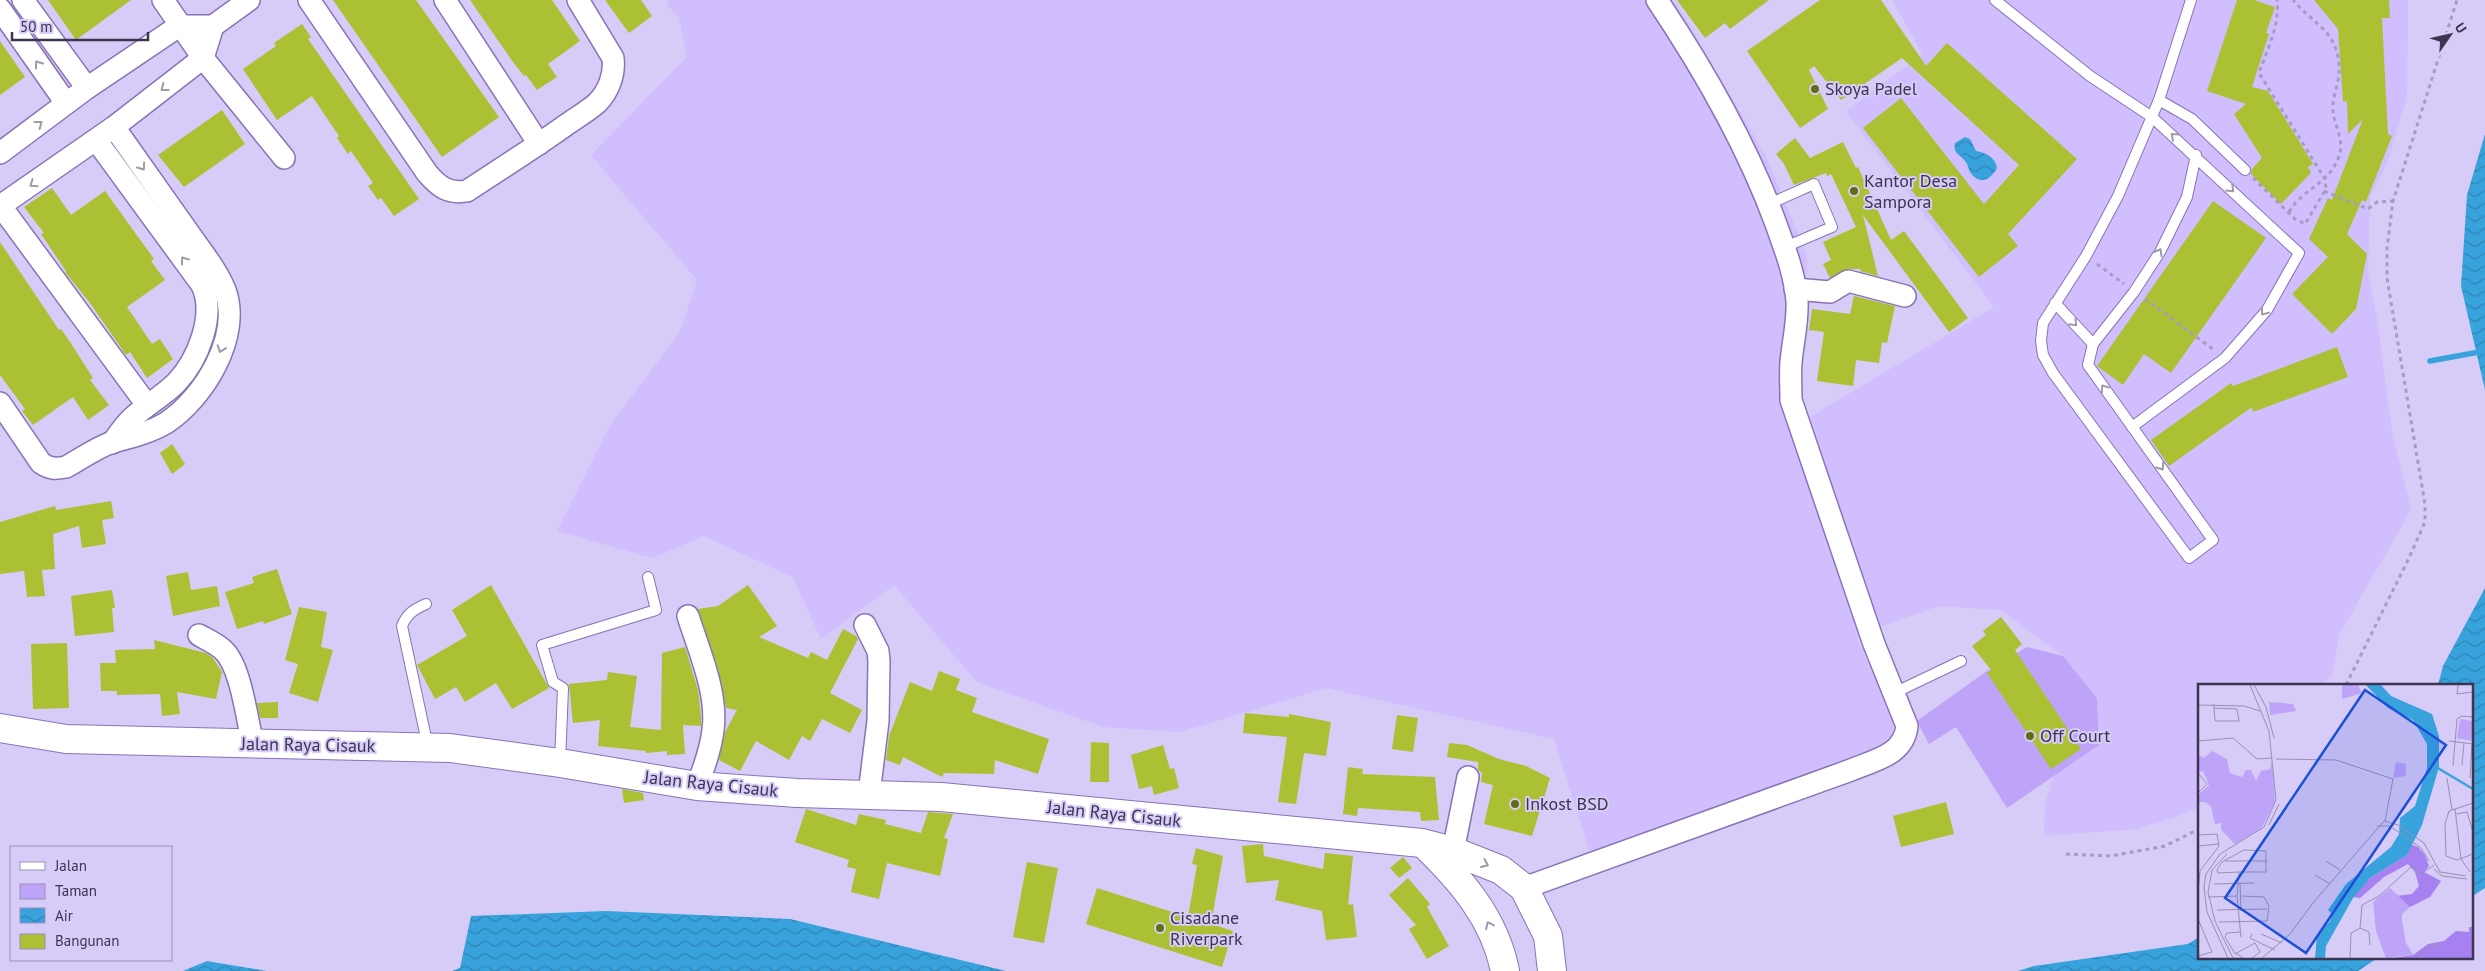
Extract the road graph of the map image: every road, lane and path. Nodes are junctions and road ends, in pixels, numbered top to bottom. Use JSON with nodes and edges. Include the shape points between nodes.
{"nodes":[{"id":1,"x":23,"y":0,"type":"edge"},
{"id":2,"x":163,"y":0,"type":"edge"},
{"id":3,"x":249,"y":0,"type":"edge"},
{"id":4,"x":309,"y":0,"type":"edge"},
{"id":5,"x":445,"y":0,"type":"edge"},
{"id":6,"x":578,"y":0,"type":"edge"},
{"id":7,"x":1657,"y":0,"type":"edge"},
{"id":8,"x":1995,"y":0,"type":"edge"},
{"id":9,"x":2191,"y":0,"type":"edge"},
{"id":10,"x":2277,"y":0,"type":"edge"},
{"id":11,"x":2293,"y":0,"type":"edge"},
{"id":12,"x":2457,"y":0,"type":"edge"},
{"id":13,"x":0,"y":10,"type":"edge"},
{"id":14,"x":179,"y":26,"type":"junction"},
{"id":15,"x":213,"y":26,"type":"junction"},
{"id":16,"x":203,"y":58,"type":"junction"},
{"id":17,"x":87,"y":88,"type":"junction"},
{"id":18,"x":2159,"y":100,"type":"junction"},
{"id":19,"x":66,"y":104,"type":"junction"},
{"id":20,"x":2152,"y":116,"type":"junction"},
{"id":21,"x":114,"y":127,"type":"junction"},
{"id":22,"x":96,"y":140,"type":"junction"},
{"id":23,"x":540,"y":144,"type":"junction"},
{"id":24,"x":0,"y":153,"type":"edge"},
{"id":25,"x":2196,"y":155,"type":"junction"},
{"id":26,"x":284,"y":158,"type":"dead end"},
{"id":27,"x":2246,"y":170,"type":"joint"},
{"id":28,"x":2325,"y":179,"type":"junction"},
{"id":29,"x":2324,"y":190,"type":"junction"},
{"id":30,"x":2393,"y":201,"type":"junction"},
{"id":31,"x":1769,"y":204,"type":"junction"},
{"id":32,"x":0,"y":206,"type":"edge"},
{"id":33,"x":2289,"y":212,"type":"junction"},
{"id":34,"x":1784,"y":247,"type":"junction"},
{"id":35,"x":2086,"y":256,"type":"junction"},
{"id":36,"x":210,"y":282,"type":"junction"},
{"id":37,"x":1795,"y":289,"type":"junction"},
{"id":38,"x":2134,"y":292,"type":"junction"},
{"id":39,"x":1906,"y":296,"type":"dead end"},
{"id":40,"x":2055,"y":303,"type":"junction"},
{"id":41,"x":2093,"y":344,"type":"junction"},
{"id":42,"x":2225,"y":358,"type":"junction"},
{"id":43,"x":0,"y":403,"type":"edge"},
{"id":44,"x":147,"y":405,"type":"junction"},
{"id":45,"x":2132,"y":427,"type":"junction"},
{"id":46,"x":112,"y":442,"type":"junction"},
{"id":47,"x":648,"y":577,"type":"dead end"},
{"id":48,"x":426,"y":604,"type":"dead end"},
{"id":49,"x":688,"y":616,"type":"dead end"},
{"id":50,"x":865,"y":625,"type":"dead end"},
{"id":51,"x":199,"y":635,"type":"dead end"},
{"id":52,"x":1961,"y":661,"type":"dead end"},
{"id":53,"x":2346,"y":684,"type":"edge"},
{"id":54,"x":1894,"y":694,"type":"junction"},
{"id":55,"x":0,"y":728,"type":"edge"},
{"id":56,"x":253,"y":744,"type":"junction"},
{"id":57,"x":428,"y":748,"type":"junction"},
{"id":58,"x":560,"y":763,"type":"junction"},
{"id":59,"x":1468,"y":777,"type":"dead end"},
{"id":60,"x":696,"y":786,"type":"junction"},
{"id":61,"x":869,"y":794,"type":"junction"},
{"id":62,"x":2198,"y":830,"type":"edge"},
{"id":63,"x":2066,"y":854,"type":"dead end"},
{"id":64,"x":1452,"y":860,"type":"junction"},
{"id":65,"x":1524,"y":888,"type":"junction"},
{"id":66,"x":1505,"y":971,"type":"edge"},
{"id":67,"x":1552,"y":971,"type":"edge"}],
"edges":[{"from":1,"to":17,"type":"street"},
{"from":2,"to":14,"type":"street"},
{"from":3,"to":15,"type":"street"},
{"from":4,"to":23,"type":"street","via":[[427,173],[446,191],[467,191]]},
{"from":5,"to":23,"type":"street"},
{"from":6,"to":23,"type":"street","via":[[613,58],[612,79],[597,103]]},
{"from":7,"to":31,"type":"street","via":[[1747,152]]},
{"from":8,"to":20,"type":"lane","via":[[2090,76]]},
{"from":9,"to":18,"type":"lane"},
{"from":10,"to":28,"type":"path","via":[[2274,30],[2259,73]]},
{"from":11,"to":28,"type":"path","via":[[2333,40],[2340,63],[2333,113],[2340,155]]},
{"from":12,"to":30,"type":"path"},
{"from":19,"to":13,"type":"street","one_way":true},
{"from":14,"to":15,"type":"street"},
{"from":14,"to":16,"type":"street"},
{"from":14,"to":17,"type":"street"},
{"from":15,"to":16,"type":"street"},
{"from":16,"to":21,"type":"street","one_way":true},
{"from":16,"to":26,"type":"street"},
{"from":17,"to":19,"type":"street"},
{"from":18,"to":20,"type":"lane"},
{"from":18,"to":27,"type":"lane","via":[[2192,119]]},
{"from":24,"to":19,"type":"street","one_way":true},
{"from":25,"to":20,"type":"lane","one_way":true},
{"from":20,"to":35,"type":"lane","via":[[2118,196]]},
{"from":21,"to":22,"type":"street"},
{"from":21,"to":36,"type":"street","one_way":true},
{"from":22,"to":32,"type":"street","one_way":true},
{"from":36,"to":22,"type":"street","one_way":true},
{"from":38,"to":25,"type":"lane","one_way":true,"via":[[2160,252],[2187,197]]},
{"from":25,"to":42,"type":"lane","one_way":true,"via":[[2299,253],[2267,310]]},
{"from":27,"to":33,"type":"path"},
{"from":28,"to":29,"type":"path"},
{"from":28,"to":33,"type":"path","via":[[2301,195]]},
{"from":29,"to":30,"type":"path","via":[[2368,209],[2377,202]]},
{"from":29,"to":33,"type":"path","via":[[2305,224]]},
{"from":30,"to":53,"type":"path","via":[[2387,248],[2388,278],[2425,504],[2425,522]]},
{"from":31,"to":34,"type":"street"},
{"from":31,"to":34,"type":"lane","via":[[1814,184],[1832,227]]},
{"from":32,"to":44,"type":"street"},
{"from":34,"to":37,"type":"street"},
{"from":35,"to":38,"type":"path"},
{"from":35,"to":40,"type":"lane"},
{"from":36,"to":44,"type":"street","via":[[203,332],[190,362],[175,383]]},
{"from":36,"to":46,"type":"street","one_way":true,"via":[[225,290],[229,317],[219,356],[204,387],[164,424],[140,435]]},
{"from":37,"to":39,"type":"street","via":[[1830,292],[1848,281]]},
{"from":37,"to":54,"type":"street","via":[[1796,333],[1791,362],[1791,400]]},
{"from":38,"to":41,"type":"lane"},
{"from":38,"to":42,"type":"path"},
{"from":40,"to":41,"type":"lane","one_way":true},
{"from":45,"to":40,"type":"lane","one_way":true,"via":[[2213,540],[2189,558],[2053,373],[2041,341],[2042,323]]},
{"from":45,"to":41,"type":"lane","one_way":true,"via":[[2088,365]]},
{"from":42,"to":45,"type":"lane"},
{"from":43,"to":46,"type":"street","via":[[41,463],[48,468],[66,467]]},
{"from":44,"to":46,"type":"street"},
{"from":47,"to":58,"type":"lane","via":[[656,610],[542,645],[554,682],[563,688]]},
{"from":48,"to":57,"type":"lane","via":[[412,611],[402,626]]},
{"from":49,"to":60,"type":"street","via":[[708,680],[714,728]]},
{"from":50,"to":61,"type":"street","via":[[878,650],[879,661],[878,720]]},
{"from":51,"to":56,"type":"street","via":[[223,649],[230,658]]},
{"from":52,"to":54,"type":"lane"},
{"from":54,"to":65,"type":"street","via":[[1907,726],[1906,738],[1896,750],[1852,770]]},
{"from":55,"to":56,"type":"main road","name":"Jalan Raya Cisauk","via":[[66,739]]},
{"from":56,"to":57,"type":"main road","name":"Jalan Raya Cisauk"},
{"from":57,"to":58,"type":"main road","name":"Jalan Raya Cisauk"},
{"from":58,"to":60,"type":"main road","name":"Jalan Raya Cisauk"},
{"from":59,"to":64,"type":"street"},
{"from":60,"to":61,"type":"main road","name":"Jalan Raya Cisauk"},
{"from":61,"to":64,"type":"main road","name":"Jalan Raya Cisauk","via":[[941,797],[1422,843]]},
{"from":62,"to":63,"type":"path","via":[[2165,846],[2111,856]]},
{"from":64,"to":65,"type":"main road","name":"Jalan Raya Cisauk","one_way":true,"via":[[1500,870]]},
{"from":66,"to":64,"type":"main road","name":"Jalan Raya Cisauk","one_way":true,"via":[[1488,921]]},
{"from":65,"to":67,"type":"main road","name":"Jalan Raya Cisauk","via":[[1548,936]]}]}
